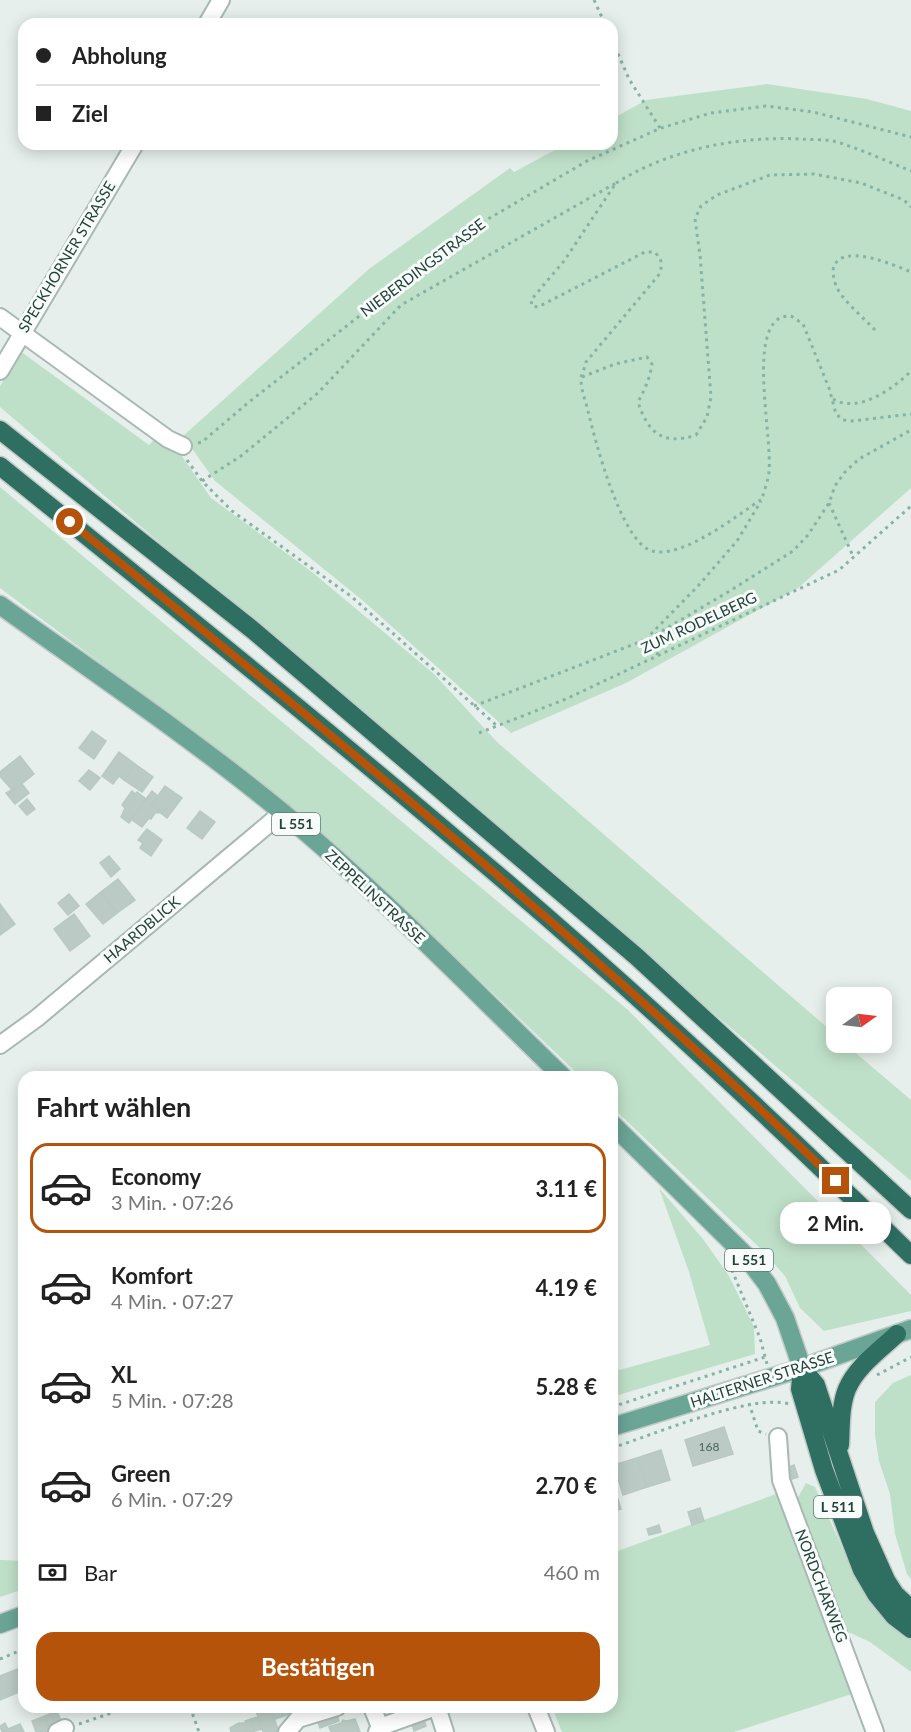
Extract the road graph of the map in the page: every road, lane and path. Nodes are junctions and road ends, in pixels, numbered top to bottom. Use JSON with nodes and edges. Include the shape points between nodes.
{"nodes":[{"id":1,"x":221,"y":0,"type":"edge"},
{"id":2,"x":594,"y":0,"type":"edge"},
{"id":3,"x":210,"y":18,"type":"edge"},
{"id":4,"x":602,"y":18,"type":"edge"},
{"id":5,"x":618,"y":53,"type":"edge"},
{"id":6,"x":661,"y":128,"type":"junction"},
{"id":7,"x":911,"y":137,"type":"edge"},
{"id":8,"x":618,"y":147,"type":"edge"},
{"id":9,"x":131,"y":150,"type":"edge"},
{"id":10,"x":612,"y":150,"type":"edge"},
{"id":11,"x":906,"y":169,"type":"junction"},
{"id":12,"x":911,"y":171,"type":"edge"},
{"id":13,"x":911,"y":176,"type":"edge"},
{"id":14,"x":616,"y":183,"type":"junction"},
{"id":15,"x":911,"y":207,"type":"edge"},
{"id":16,"x":911,"y":272,"type":"edge"},
{"id":17,"x":0,"y":317,"type":"edge"},
{"id":18,"x":875,"y":330,"type":"dead end"},
{"id":19,"x":23,"y":332,"type":"junction"},
{"id":20,"x":0,"y":370,"type":"edge"},
{"id":21,"x":911,"y":371,"type":"edge"},
{"id":22,"x":582,"y":377,"type":"junction"},
{"id":23,"x":832,"y":398,"type":"junction"},
{"id":24,"x":911,"y":414,"type":"edge"},
{"id":25,"x":0,"y":430,"type":"edge"},
{"id":26,"x":911,"y":430,"type":"edge"},
{"id":27,"x":183,"y":446,"type":"junction"},
{"id":28,"x":0,"y":466,"type":"edge"},
{"id":29,"x":202,"y":481,"type":"junction"},
{"id":30,"x":762,"y":500,"type":"junction"},
{"id":31,"x":829,"y":503,"type":"junction"},
{"id":32,"x":911,"y":507,"type":"edge"},
{"id":33,"x":853,"y":557,"type":"junction"},
{"id":34,"x":0,"y":605,"type":"edge"},
{"id":35,"x":650,"y":638,"type":"junction"},
{"id":36,"x":658,"y":655,"type":"junction"},
{"id":37,"x":474,"y":706,"type":"junction"},
{"id":38,"x":496,"y":725,"type":"junction"},
{"id":39,"x":479,"y":733,"type":"dead end"},
{"id":40,"x":283,"y":812,"type":"junction"},
{"id":41,"x":0,"y":1045,"type":"edge"},
{"id":42,"x":557,"y":1071,"type":"edge"},
{"id":43,"x":618,"y":1130,"type":"edge"},
{"id":44,"x":911,"y":1210,"type":"edge"},
{"id":45,"x":722,"y":1255,"type":"dead end"},
{"id":46,"x":911,"y":1255,"type":"edge"},
{"id":47,"x":904,"y":1332,"type":"edge"},
{"id":48,"x":765,"y":1357,"type":"junction"},
{"id":49,"x":802,"y":1368,"type":"junction"},
{"id":50,"x":771,"y":1378,"type":"junction"},
{"id":51,"x":749,"y":1403,"type":"junction"},
{"id":52,"x":618,"y":1405,"type":"edge"},
{"id":53,"x":618,"y":1425,"type":"edge"},
{"id":54,"x":778,"y":1437,"type":"joint"},
{"id":55,"x":618,"y":1446,"type":"edge"},
{"id":56,"x":840,"y":1459,"type":"junction"},
{"id":57,"x":911,"y":1609,"type":"edge"},
{"id":58,"x":18,"y":1617,"type":"edge"},
{"id":59,"x":0,"y":1624,"type":"edge"},
{"id":60,"x":911,"y":1629,"type":"edge"},
{"id":61,"x":18,"y":1652,"type":"edge"},
{"id":62,"x":0,"y":1659,"type":"edge"},
{"id":63,"x":111,"y":1713,"type":"edge"},
{"id":64,"x":192,"y":1713,"type":"edge"},
{"id":65,"x":318,"y":1713,"type":"edge"},
{"id":66,"x":374,"y":1713,"type":"edge"},
{"id":67,"x":419,"y":1713,"type":"edge"},
{"id":68,"x":437,"y":1713,"type":"edge"},
{"id":69,"x":538,"y":1713,"type":"edge"},
{"id":70,"x":378,"y":1729,"type":"edge"},
{"id":71,"x":61,"y":1730,"type":"edge"},
{"id":72,"x":199,"y":1732,"type":"edge"},
{"id":73,"x":287,"y":1732,"type":"edge"},
{"id":74,"x":445,"y":1732,"type":"edge"},
{"id":75,"x":546,"y":1732,"type":"edge"},
{"id":76,"x":875,"y":1732,"type":"edge"}],
"edges":[{"from":1,"to":3,"type":"street"},
{"from":2,"to":4,"type":"path"},
{"from":5,"to":6,"type":"path"},
{"from":6,"to":7,"type":"path","name":"NIEBERDINGSTRASSE","via":[[711,113],[766,106],[813,112]]},
{"from":6,"to":8,"type":"path","name":"NIEBERDINGSTRASSE"},
{"from":9,"to":19,"type":"street","name":"SPECKHORNER STRASSE"},
{"from":10,"to":27,"type":"path","name":"NIEBERDINGSTRASSE","via":[[471,229],[202,442]]},
{"from":11,"to":12,"type":"path"},
{"from":11,"to":13,"type":"path"},
{"from":11,"to":14,"type":"path","via":[[832,141],[779,138],[683,152],[641,167]]},
{"from":14,"to":22,"type":"path","via":[[564,261],[531,300],[532,306],[538,307],[645,252],[658,255],[662,270],[586,362]]},
{"from":14,"to":29,"type":"path","via":[[401,305],[318,393],[241,456]]},
{"from":15,"to":22,"type":"path","via":[[904,200],[861,183],[814,174],[770,175],[717,195],[701,206],[694,219],[711,397],[707,417],[696,435],[673,441],[652,429],[638,402],[651,372],[652,363],[647,357]]},
{"from":16,"to":18,"type":"path","via":[[856,254],[838,259],[833,268],[836,286]]},
{"from":17,"to":19,"type":"street"},
{"from":19,"to":20,"type":"street","name":"SPECKHORNER STRASSE"},
{"from":19,"to":27,"type":"street","via":[[168,440]]},
{"from":21,"to":23,"type":"path","via":[[891,387],[853,405]]},
{"from":22,"to":30,"type":"path","via":[[598,450],[617,505],[638,540],[650,550],[669,551],[697,541]]},
{"from":23,"to":24,"type":"path","via":[[836,414],[843,420]]},
{"from":23,"to":30,"type":"path","via":[[803,324],[790,316],[782,317],[774,323],[767,338],[764,371],[769,472]]},
{"from":25,"to":44,"type":"highway","via":[[254,631],[637,957]]},
{"from":26,"to":31,"type":"path","via":[[859,459],[844,473]]},
{"from":27,"to":29,"type":"path","via":[[182,451]]},
{"from":28,"to":46,"type":"highway","via":[[476,855],[738,1091]]},
{"from":29,"to":37,"type":"path","via":[[232,511],[352,597]]},
{"from":30,"to":35,"type":"path","via":[[737,541]]},
{"from":31,"to":33,"type":"path"},
{"from":31,"to":35,"type":"path","via":[[793,551]]},
{"from":32,"to":33,"type":"path","name":"ZUM RODELBERG"},
{"from":33,"to":36,"type":"path","name":"ZUM RODELBERG","via":[[839,570]]},
{"from":34,"to":40,"type":"main road","name":"ZEPPELINSTRASSE","number":"L 551"},
{"from":35,"to":36,"type":"path"},
{"from":35,"to":37,"type":"path"},
{"from":36,"to":38,"type":"path","name":"ZUM RODELBERG","via":[[566,699]]},
{"from":37,"to":38,"type":"path"},
{"from":38,"to":39,"type":"path","name":"ZUM RODELBERG"},
{"from":40,"to":41,"type":"street","name":"HAARDBLICK"},
{"from":40,"to":42,"type":"main road","name":"ZEPPELINSTRASSE","number":"L 551"},
{"from":43,"to":49,"type":"main road","number":"L 551","via":[[745,1255],[767,1284],[785,1318]]},
{"from":45,"to":48,"type":"path","via":[[730,1264]]},
{"from":47,"to":49,"type":"main road","name":"HALTERNER STRASSE"},
{"from":47,"to":56,"type":"highway","number":"L 511","via":[[860,1370],[847,1389],[841,1416]]},
{"from":48,"to":50,"type":"path"},
{"from":48,"to":52,"type":"path"},
{"from":49,"to":50,"type":"main road","name":"HALTERNER STRASSE"},
{"from":49,"to":56,"type":"highway","number":"L 511","via":[[816,1385]]},
{"from":49,"to":60,"type":"highway","number":"L 511","via":[[800,1389],[824,1470],[862,1570],[888,1609]]},
{"from":50,"to":51,"type":"path","via":[[779,1401]]},
{"from":50,"to":53,"type":"main road","name":"HALTERNER STRASSE"},
{"from":51,"to":54,"type":"path","via":[[759,1431]]},
{"from":51,"to":55,"type":"path"},
{"from":54,"to":76,"type":"street","name":"NORDCHARWEG","via":[[781,1480]]},
{"from":56,"to":57,"type":"highway","number":"L 511","via":[[886,1580]]},
{"from":58,"to":59,"type":"main road"},
{"from":61,"to":62,"type":"path"},
{"from":63,"to":71,"type":"path"},
{"from":64,"to":72,"type":"path"},
{"from":65,"to":73,"type":"street","via":[[298,1719]]},
{"from":66,"to":70,"type":"street"},
{"from":67,"to":70,"type":"street"},
{"from":68,"to":74,"type":"street"},
{"from":69,"to":75,"type":"street"}]}
